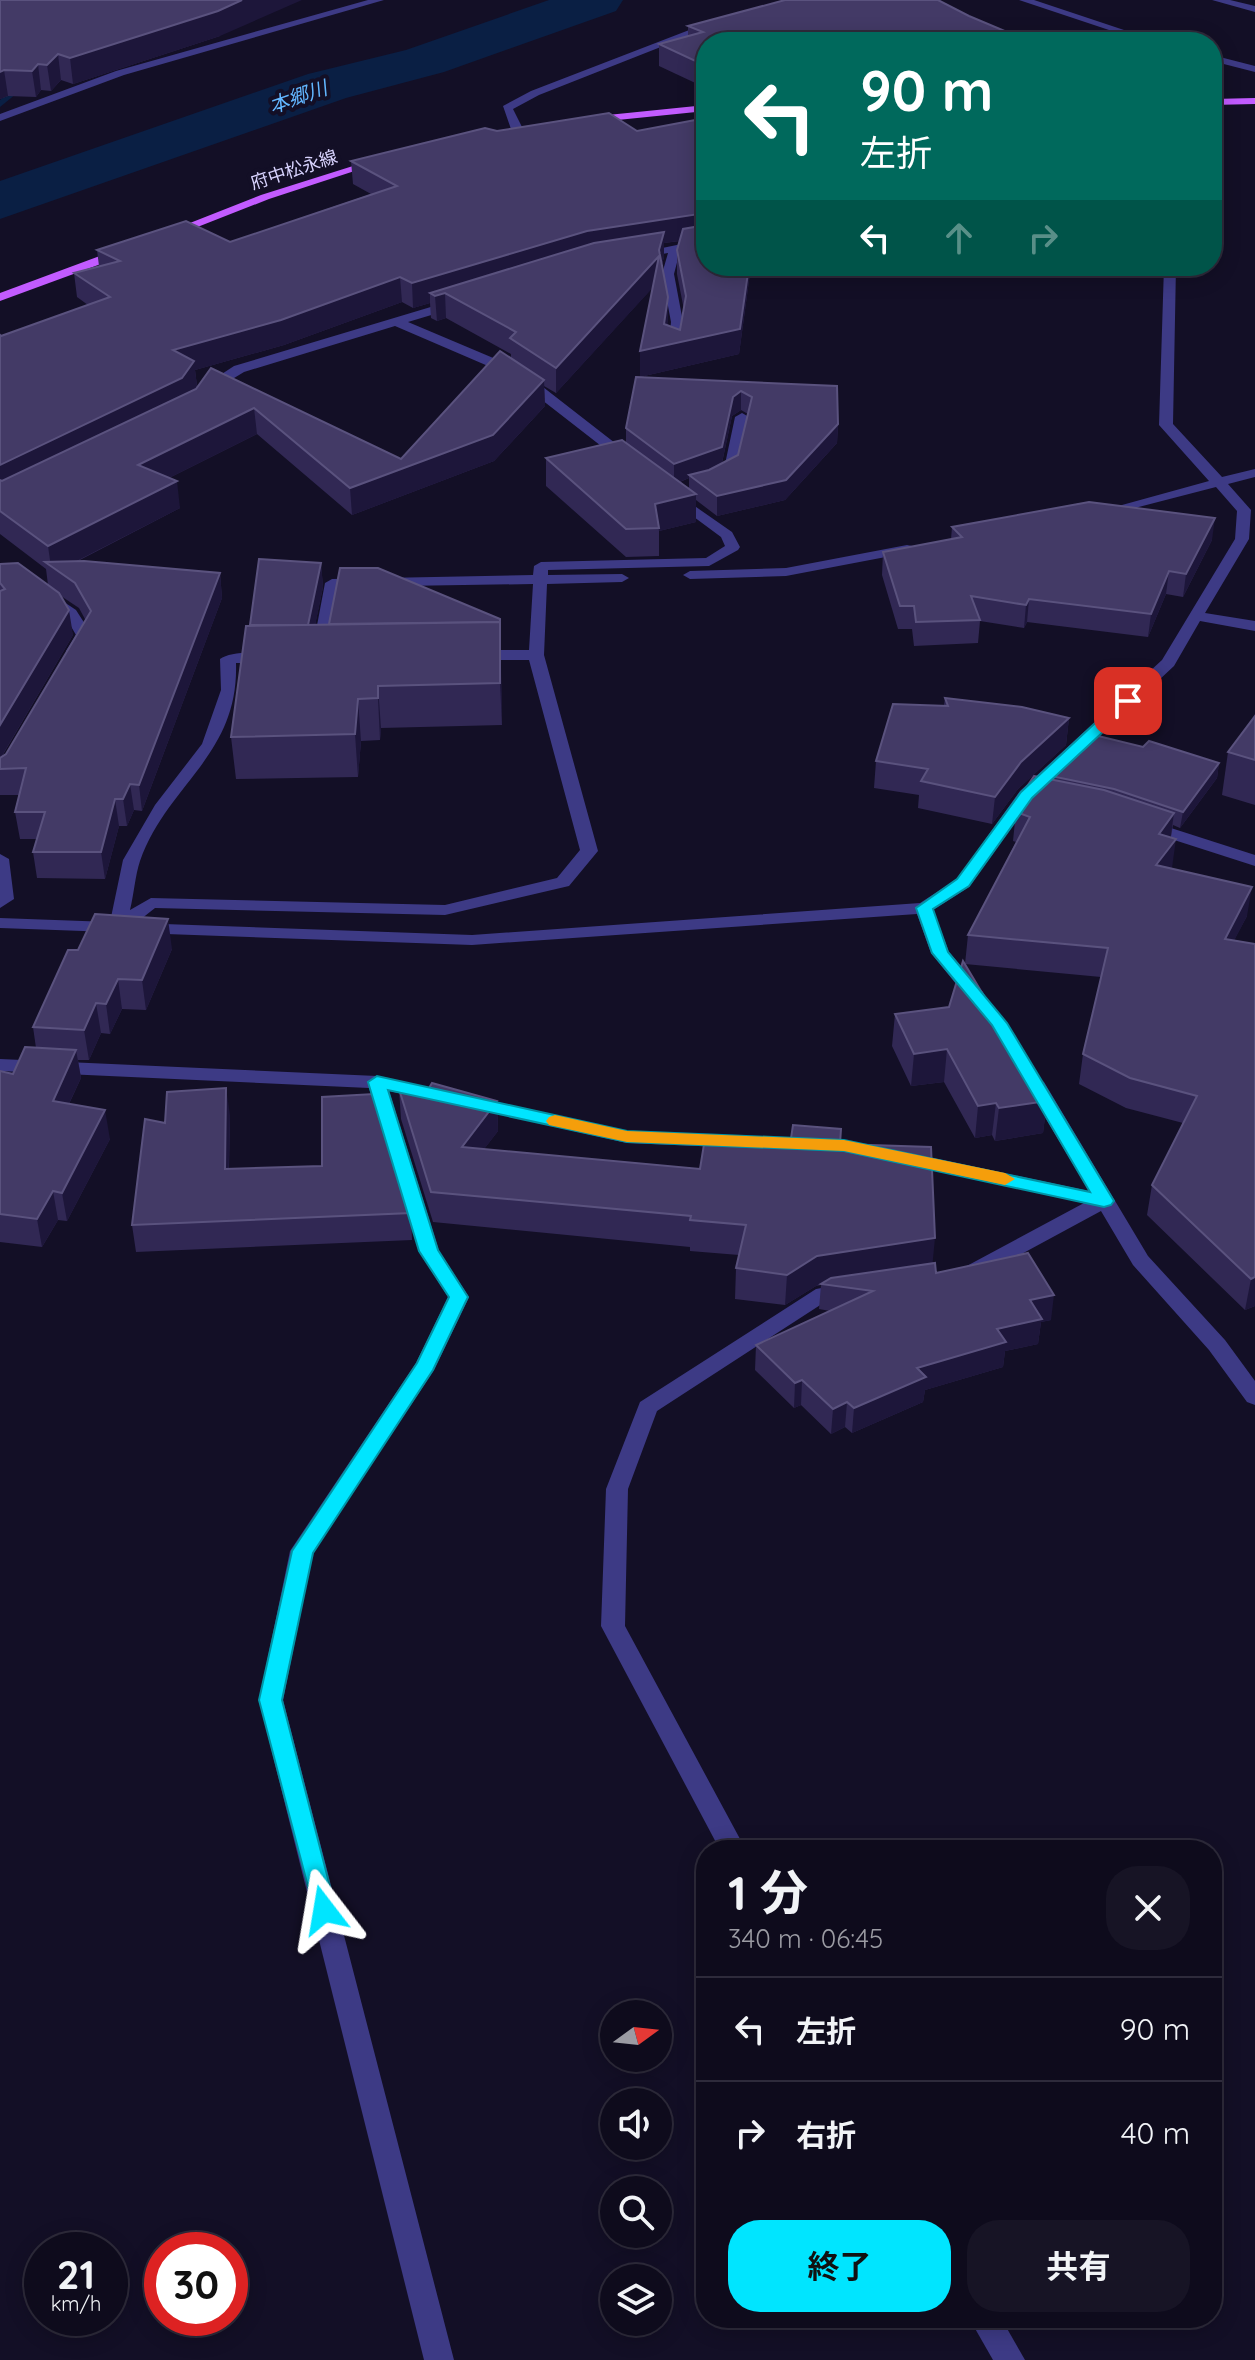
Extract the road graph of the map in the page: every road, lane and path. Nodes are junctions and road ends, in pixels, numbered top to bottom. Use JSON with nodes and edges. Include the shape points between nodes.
{"nodes":[{"id":1,"x":379,"y":0,"type":"edge"},
{"id":2,"x":1024,"y":0,"type":"edge"},
{"id":3,"x":1217,"y":0,"type":"edge"},
{"id":4,"x":1255,"y":9,"type":"edge"},
{"id":5,"x":727,"y":20,"type":"edge"},
{"id":6,"x":696,"y":32,"type":"edge"},
{"id":7,"x":696,"y":32,"type":"edge"},
{"id":8,"x":1122,"y":32,"type":"edge"},
{"id":9,"x":1222,"y":61,"type":"edge"},
{"id":10,"x":1255,"y":69,"type":"edge"},
{"id":11,"x":1255,"y":101,"type":"edge"},
{"id":12,"x":1222,"y":102,"type":"edge"},
{"id":13,"x":696,"y":109,"type":"edge"},
{"id":14,"x":0,"y":118,"type":"edge"},
{"id":15,"x":576,"y":121,"type":"edge"},
{"id":16,"x":532,"y":127,"type":"edge"},
{"id":17,"x":517,"y":129,"type":"junction"},
{"id":18,"x":502,"y":132,"type":"edge"},
{"id":19,"x":383,"y":160,"type":"edge"},
{"id":20,"x":162,"y":236,"type":"edge"},
{"id":21,"x":696,"y":245,"type":"edge"},
{"id":22,"x":132,"y":247,"type":"edge"},
{"id":23,"x":675,"y":248,"type":"junction"},
{"id":24,"x":620,"y":257,"type":"edge"},
{"id":25,"x":1170,"y":276,"type":"edge"},
{"id":26,"x":0,"y":297,"type":"edge"},
{"id":27,"x":472,"y":298,"type":"edge"},
{"id":28,"x":397,"y":322,"type":"junction"},
{"id":29,"x":673,"y":350,"type":"edge"},
{"id":30,"x":201,"y":397,"type":"edge"},
{"id":31,"x":742,"y":417,"type":"dead end"},
{"id":32,"x":1255,"y":473,"type":"edge"},
{"id":33,"x":658,"y":483,"type":"junction"},
{"id":34,"x":1219,"y":483,"type":"junction"},
{"id":35,"x":1089,"y":515,"type":"edge"},
{"id":36,"x":923,"y":546,"type":"edge"},
{"id":37,"x":540,"y":581,"type":"junction"},
{"id":38,"x":36,"y":588,"type":"edge"},
{"id":39,"x":1196,"y":616,"type":"junction"},
{"id":40,"x":1255,"y":626,"type":"edge"},
{"id":41,"x":536,"y":655,"type":"junction"},
{"id":42,"x":458,"y":656,"type":"edge"},
{"id":43,"x":69,"y":661,"type":"edge"},
{"id":44,"x":1026,"y":795,"type":"junction"},
{"id":45,"x":1052,"y":801,"type":"edge"},
{"id":46,"x":1135,"y":822,"type":"edge"},
{"id":47,"x":0,"y":859,"type":"edge"},
{"id":48,"x":1255,"y":861,"type":"edge"},
{"id":49,"x":0,"y":903,"type":"edge"},
{"id":50,"x":924,"y":908,"type":"junction"},
{"id":51,"x":0,"y":923,"type":"edge"},
{"id":52,"x":118,"y":927,"type":"junction"},
{"id":53,"x":989,"y":1011,"type":"edge"},
{"id":54,"x":1023,"y":1064,"type":"edge"},
{"id":55,"x":0,"y":1065,"type":"edge"},
{"id":56,"x":377,"y":1082,"type":"junction"},
{"id":57,"x":844,"y":1146,"type":"edge"},
{"id":58,"x":889,"y":1155,"type":"edge"},
{"id":59,"x":1104,"y":1201,"type":"junction"},
{"id":60,"x":941,"y":1277,"type":"edge"},
{"id":61,"x":867,"y":1288,"type":"edge"},
{"id":62,"x":1255,"y":1397,"type":"edge"},
{"id":63,"x":728,"y":1840,"type":"edge"},
{"id":64,"x":990,"y":2328,"type":"edge"},
{"id":65,"x":439,"y":2360,"type":"edge"},
{"id":66,"x":1010,"y":2360,"type":"edge"}],
"edges":[{"from":1,"to":14,"type":"street","via":[[120,73]]},
{"from":2,"to":8,"type":"street"},
{"from":3,"to":4,"type":"street"},
{"from":5,"to":6,"type":"street"},
{"from":7,"to":17,"type":"street","via":[[507,108]]},
{"from":9,"to":10,"type":"street"},
{"from":11,"to":12,"type":"main road"},
{"from":13,"to":15,"type":"main road"},
{"from":16,"to":17,"type":"main road"},
{"from":17,"to":18,"type":"main road"},
{"from":19,"to":20,"type":"main road","name":"府中松永線"},
{"from":21,"to":23,"type":"street"},
{"from":22,"to":26,"type":"main road"},
{"from":23,"to":24,"type":"street"},
{"from":23,"to":29,"type":"street","via":[[668,274],[677,322]]},
{"from":25,"to":34,"type":"street","via":[[1166,425]]},
{"from":27,"to":28,"type":"street"},
{"from":28,"to":30,"type":"street","via":[[239,369],[209,385]]},
{"from":28,"to":33,"type":"street","via":[[529,383]]},
{"from":31,"to":33,"type":"street","via":[[730,471],[696,486]]},
{"from":32,"to":34,"type":"street"},
{"from":33,"to":37,"type":"street","via":[[727,535],[733,547],[709,562],[541,566]]},
{"from":34,"to":35,"type":"street"},
{"from":34,"to":39,"type":"street","via":[[1244,510],[1242,539]]},
{"from":36,"to":37,"type":"street","via":[[786,572]]},
{"from":37,"to":41,"type":"street"},
{"from":37,"to":52,"type":"street","via":[[332,583],[311,657],[228,659],[229,690],[210,745],[163,805],[132,860]]},
{"from":38,"to":43,"type":"street","via":[[71,613],[84,635]]},
{"from":39,"to":40,"type":"street"},
{"from":39,"to":44,"type":"street","via":[[1168,663]]},
{"from":41,"to":42,"type":"street"},
{"from":41,"to":52,"type":"street","via":[[589,851],[563,882],[445,910],[151,903]]},
{"from":44,"to":45,"type":"street"},
{"from":44,"to":50,"type":"street","via":[[963,883]]},
{"from":46,"to":48,"type":"street"},
{"from":47,"to":49,"type":"street","via":[[5,899]]},
{"from":50,"to":52,"type":"street","via":[[472,940]]},
{"from":50,"to":53,"type":"street","via":[[940,953]]},
{"from":51,"to":52,"type":"street"},
{"from":54,"to":59,"type":"street"},
{"from":55,"to":56,"type":"street"},
{"from":56,"to":57,"type":"street","via":[[627,1137]]},
{"from":56,"to":65,"type":"street","via":[[429,1251],[459,1297],[426,1365],[302,1551],[271,1700]]},
{"from":58,"to":59,"type":"street"},
{"from":59,"to":60,"type":"street","via":[[971,1273]]},
{"from":59,"to":62,"type":"street","via":[[1140,1260],[1217,1345]]},
{"from":61,"to":63,"type":"street","via":[[823,1294],[648,1407],[617,1489],[613,1626]]},
{"from":64,"to":66,"type":"street"}]}
